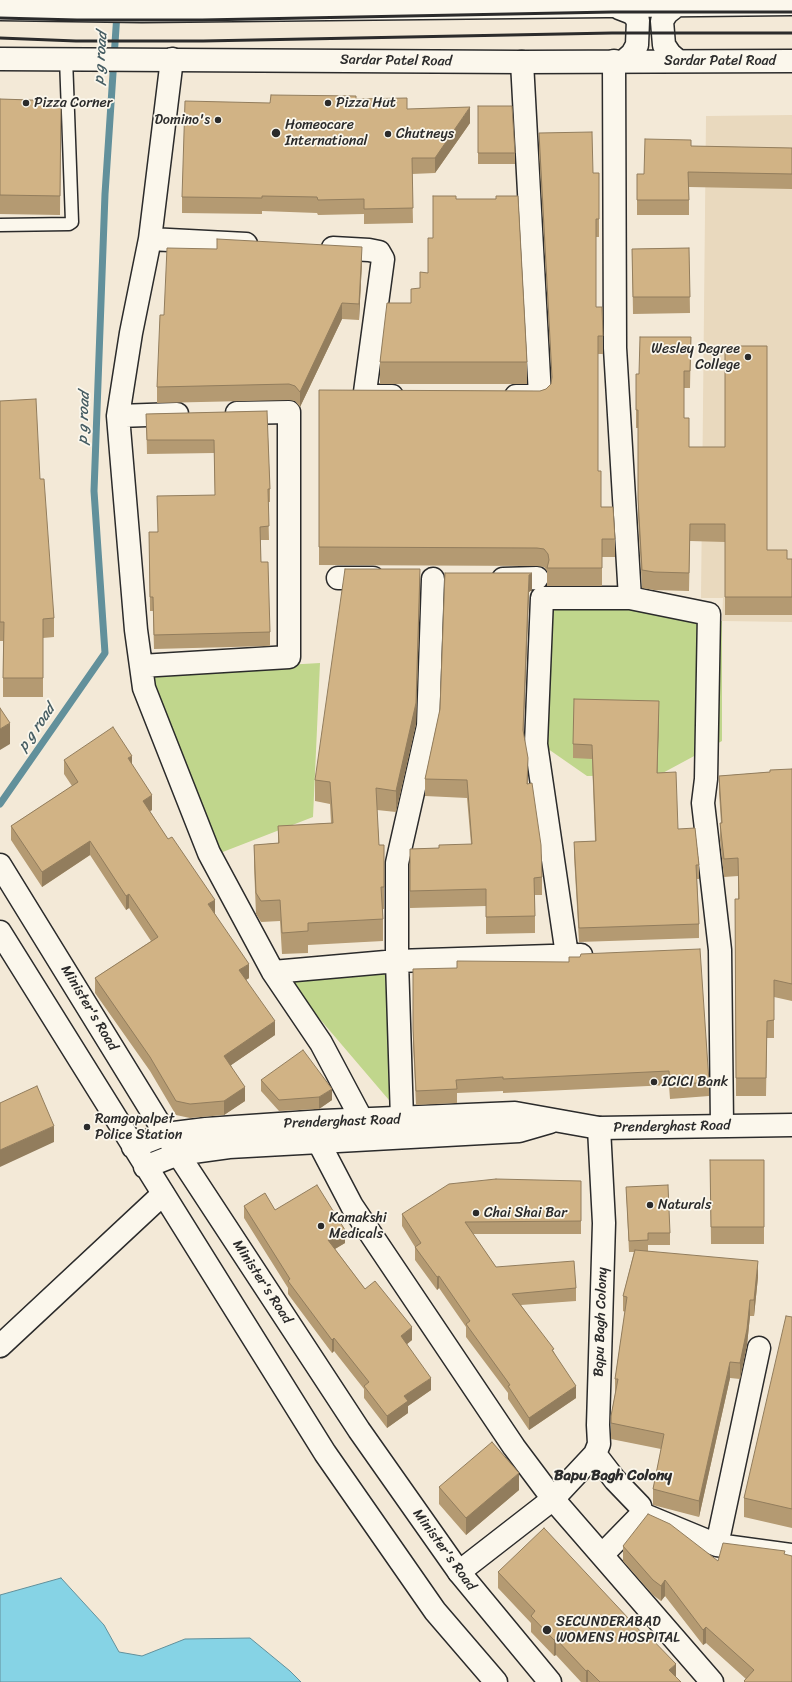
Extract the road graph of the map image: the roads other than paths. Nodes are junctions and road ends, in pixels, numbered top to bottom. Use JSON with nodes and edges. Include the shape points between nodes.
{"nodes":[{"id":1,"x":745,"y":3,"type":"edge"},
{"id":2,"x":493,"y":4,"type":"edge"},
{"id":3,"x":792,"y":4,"type":"edge"},
{"id":4,"x":31,"y":5,"type":"edge"},
{"id":5,"x":338,"y":5,"type":"edge"},
{"id":6,"x":676,"y":6,"type":"junction"},
{"id":7,"x":619,"y":8,"type":"junction"},
{"id":8,"x":0,"y":9,"type":"edge"},
{"id":9,"x":66,"y":58,"type":"junction"},
{"id":10,"x":0,"y":59,"type":"edge"},
{"id":11,"x":172,"y":59,"type":"junction"},
{"id":12,"x":619,"y":61,"type":"junction"},
{"id":13,"x":678,"y":61,"type":"junction"},
{"id":14,"x":792,"y":61,"type":"edge"},
{"id":15,"x":522,"y":62,"type":"junction"},
{"id":16,"x":0,"y":225,"type":"edge"},
{"id":17,"x":150,"y":239,"type":"junction"},
{"id":18,"x":264,"y":245,"type":"edge"},
{"id":19,"x":316,"y":247,"type":"edge"},
{"id":20,"x":415,"y":396,"type":"edge"},
{"id":21,"x":493,"y":396,"type":"edge"},
{"id":22,"x":217,"y":413,"type":"edge"},
{"id":23,"x":194,"y":414,"type":"edge"},
{"id":24,"x":118,"y":416,"type":"junction"},
{"id":25,"x":338,"y":578,"type":"dead end"},
{"id":26,"x":537,"y":578,"type":"dead end"},
{"id":27,"x":433,"y":579,"type":"junction"},
{"id":28,"x":455,"y":579,"type":"edge"},
{"id":29,"x":485,"y":579,"type":"edge"},
{"id":30,"x":630,"y":598,"type":"junction"},
{"id":31,"x":141,"y":666,"type":"junction"},
{"id":32,"x":729,"y":778,"type":"edge"},
{"id":33,"x":706,"y":779,"type":"junction"},
{"id":34,"x":0,"y":864,"type":"edge"},
{"id":35,"x":0,"y":932,"type":"edge"},
{"id":36,"x":720,"y":950,"type":"junction"},
{"id":37,"x":697,"y":951,"type":"edge"},
{"id":38,"x":598,"y":954,"type":"edge"},
{"id":39,"x":567,"y":956,"type":"junction"},
{"id":40,"x":397,"y":961,"type":"junction"},
{"id":41,"x":273,"y":972,"type":"junction"},
{"id":42,"x":402,"y":1119,"type":"junction"},
{"id":43,"x":362,"y":1120,"type":"junction"},
{"id":44,"x":553,"y":1121,"type":"junction"},
{"id":45,"x":722,"y":1125,"type":"junction"},
{"id":46,"x":792,"y":1125,"type":"edge"},
{"id":47,"x":599,"y":1128,"type":"junction"},
{"id":48,"x":166,"y":1134,"type":"junction"},
{"id":49,"x":318,"y":1141,"type":"junction"},
{"id":50,"x":133,"y":1147,"type":"junction"},
{"id":51,"x":178,"y":1154,"type":"junction"},
{"id":52,"x":145,"y":1167,"type":"junction"},
{"id":53,"x":164,"y":1194,"type":"junction"},
{"id":54,"x":0,"y":1346,"type":"edge"},
{"id":55,"x":759,"y":1348,"type":"dead end"},
{"id":56,"x":595,"y":1454,"type":"junction"},
{"id":57,"x":553,"y":1499,"type":"junction"},
{"id":58,"x":642,"y":1514,"type":"junction"},
{"id":59,"x":717,"y":1545,"type":"junction"},
{"id":60,"x":602,"y":1555,"type":"junction"},
{"id":61,"x":792,"y":1555,"type":"edge"},
{"id":62,"x":459,"y":1572,"type":"junction"},
{"id":63,"x":496,"y":1682,"type":"edge"},
{"id":64,"x":550,"y":1682,"type":"edge"},
{"id":65,"x":712,"y":1682,"type":"edge"}],
"edges":[{"from":1,"to":3,"type":"street"},
{"from":1,"to":6,"type":"street"},
{"from":2,"to":5,"type":"street"},
{"from":2,"to":7,"type":"street"},
{"from":4,"to":5,"type":"street","via":[[57,11],[142,12]]},
{"from":4,"to":8,"type":"street"},
{"from":6,"to":7,"type":"street"},
{"from":6,"to":13,"type":"street","via":[[662,21],[664,45]]},
{"from":7,"to":12,"type":"street","via":[[632,13],[638,20],[637,45],[632,54]]},
{"from":9,"to":10,"type":"street","name":"Sardar Patel Road"},
{"from":9,"to":11,"type":"street","name":"Sardar Patel Road"},
{"from":9,"to":16,"type":"lane","via":[[72,222]]},
{"from":11,"to":15,"type":"street","name":"Sardar Patel Road"},
{"from":11,"to":17,"type":"street"},
{"from":12,"to":13,"type":"street","name":"Sardar Patel Road"},
{"from":12,"to":15,"type":"street","name":"Sardar Patel Road"},
{"from":12,"to":30,"type":"street","via":[[614,348]]},
{"from":13,"to":14,"type":"street","name":"Sardar Patel Road"},
{"from":15,"to":21,"type":"street","via":[[540,396]]},
{"from":17,"to":18,"type":"street"},
{"from":17,"to":24,"type":"street"},
{"from":19,"to":20,"type":"street","via":[[379,252],[383,259],[365,392],[368,396]]},
{"from":22,"to":31,"type":"street","via":[[288,412],[289,657]]},
{"from":23,"to":24,"type":"street"},
{"from":24,"to":31,"type":"street"},
{"from":25,"to":27,"type":"street"},
{"from":26,"to":29,"type":"street"},
{"from":27,"to":28,"type":"street"},
{"from":27,"to":40,"type":"street","via":[[428,726],[397,863]]},
{"from":30,"to":33,"type":"street","via":[[709,614]]},
{"from":30,"to":39,"type":"street","via":[[542,598],[536,744]]},
{"from":31,"to":41,"type":"street","via":[[144,688],[209,853]]},
{"from":32,"to":33,"type":"street"},
{"from":33,"to":36,"type":"street","via":[[703,803]]},
{"from":34,"to":48,"type":"street","name":"Minister's Road"},
{"from":35,"to":50,"type":"street"},
{"from":36,"to":37,"type":"street"},
{"from":36,"to":45,"type":"street"},
{"from":38,"to":39,"type":"street"},
{"from":39,"to":40,"type":"street"},
{"from":40,"to":41,"type":"street"},
{"from":40,"to":42,"type":"street"},
{"from":41,"to":43,"type":"street","via":[[321,1044]]},
{"from":42,"to":43,"type":"street","name":"Prenderghast Road"},
{"from":42,"to":44,"type":"street","name":"Prenderghast Road","via":[[516,1113]]},
{"from":43,"to":48,"type":"street","name":"Prenderghast Road","via":[[232,1127]]},
{"from":44,"to":47,"type":"street","name":"Prenderghast Road"},
{"from":44,"to":49,"type":"street","name":"Prenderghast Road","via":[[519,1131]]},
{"from":45,"to":46,"type":"street","name":"Prenderghast Road"},
{"from":45,"to":47,"type":"street","name":"Prenderghast Road"},
{"from":47,"to":56,"type":"street","name":"Bqpu Bagh Colony","via":[[604,1223],[599,1444]]},
{"from":48,"to":50,"type":"street","name":"Prenderghast Road"},
{"from":48,"to":51,"type":"street","name":"Minister's Road"},
{"from":49,"to":51,"type":"street","name":"Prenderghast Road","via":[[229,1147]]},
{"from":49,"to":57,"type":"street","via":[[352,1206],[514,1446]]},
{"from":50,"to":52,"type":"street"},
{"from":51,"to":52,"type":"street","name":"Prenderghast Road"},
{"from":51,"to":62,"type":"street","name":"Minister's Road","via":[[359,1430]]},
{"from":52,"to":53,"type":"street"},
{"from":53,"to":54,"type":"street"},
{"from":53,"to":63,"type":"street","via":[[325,1453],[435,1611]]},
{"from":55,"to":59,"type":"street"},
{"from":56,"to":57,"type":"street"},
{"from":56,"to":58,"type":"street","via":[[640,1506]]},
{"from":57,"to":60,"type":"street"},
{"from":57,"to":62,"type":"street"},
{"from":58,"to":59,"type":"street"},
{"from":58,"to":60,"type":"street"},
{"from":59,"to":61,"type":"street"},
{"from":60,"to":65,"type":"street"},
{"from":62,"to":64,"type":"street","name":"Minister's Road"}]}
